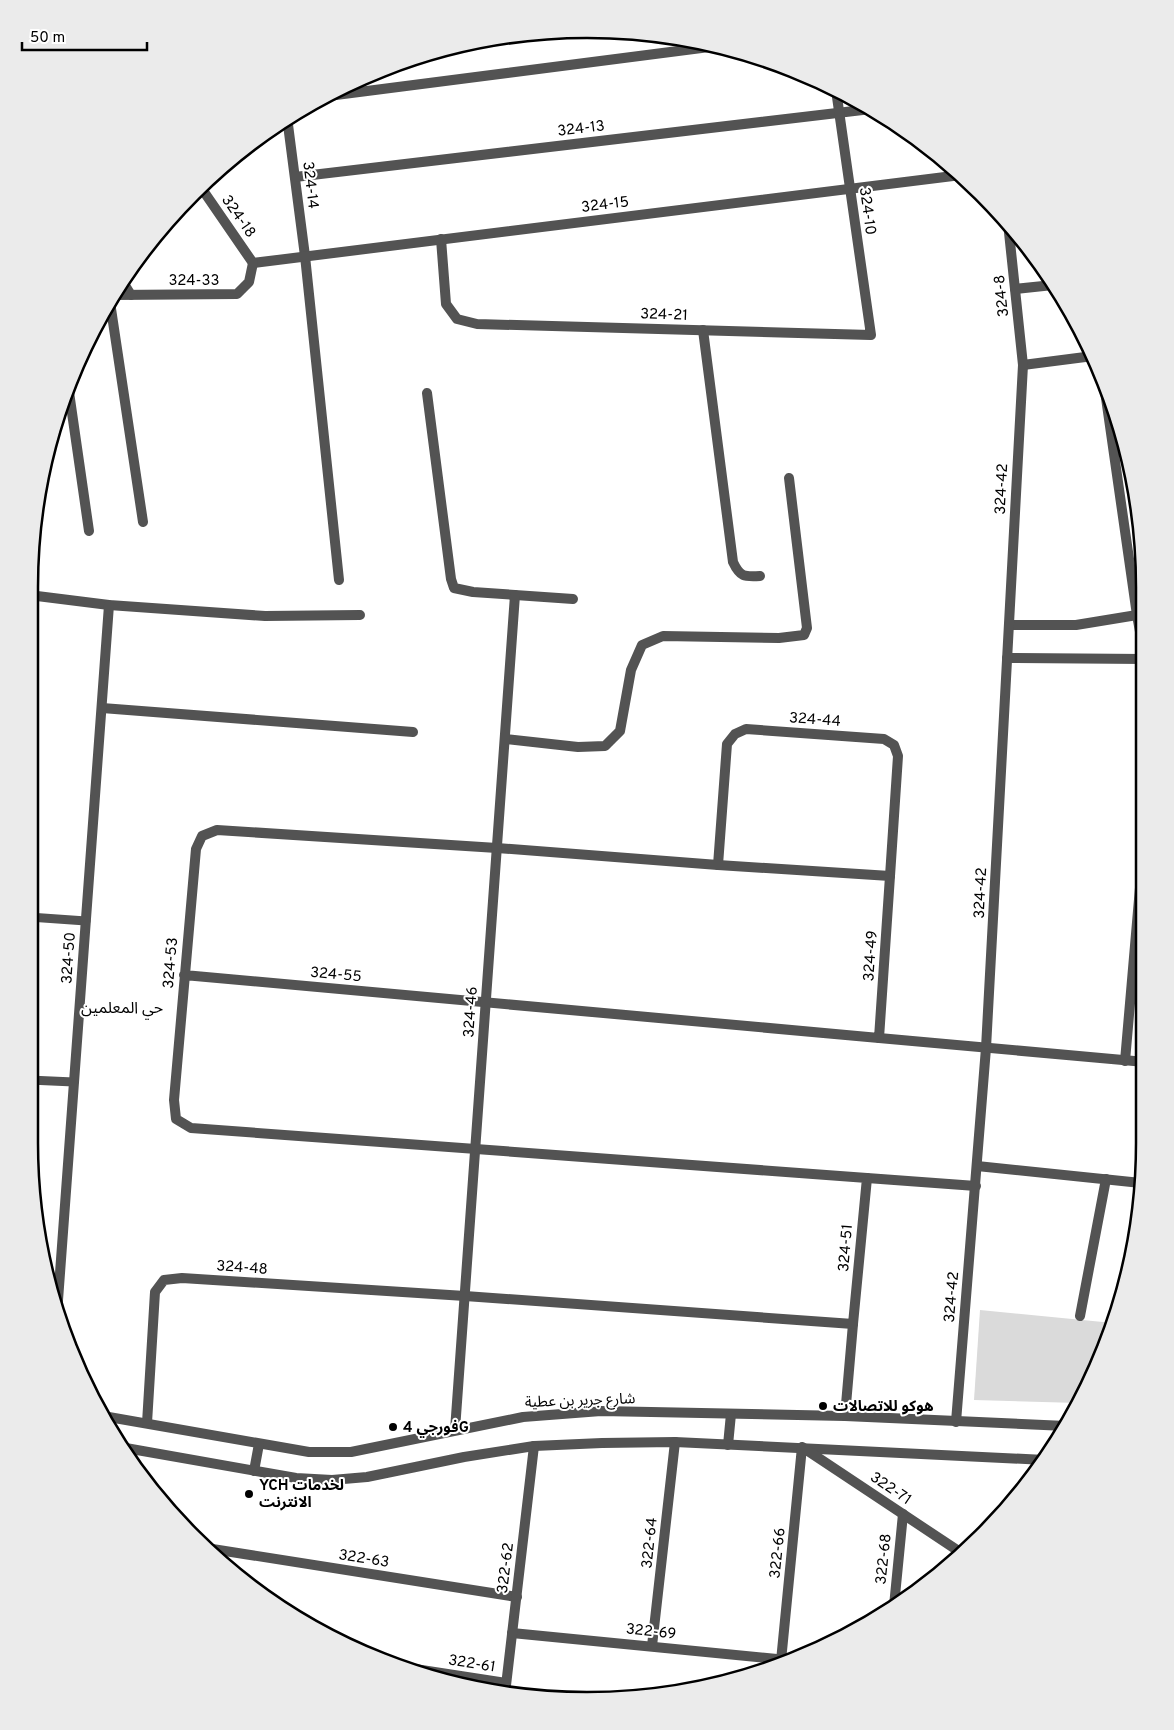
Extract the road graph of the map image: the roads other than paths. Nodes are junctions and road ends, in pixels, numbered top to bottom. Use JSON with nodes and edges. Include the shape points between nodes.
{"nodes":[{"id":1,"x":697,"y":49,"type":"edge"},
{"id":2,"x":344,"y":94,"type":"edge"},
{"id":3,"x":837,"y":98,"type":"edge"},
{"id":4,"x":861,"y":110,"type":"edge"},
{"id":5,"x":839,"y":113,"type":"junction"},
{"id":6,"x":288,"y":126,"type":"edge"},
{"id":7,"x":951,"y":176,"type":"edge"},
{"id":8,"x":295,"y":177,"type":"junction"},
{"id":9,"x":850,"y":189,"type":"junction"},
{"id":10,"x":204,"y":192,"type":"edge"},
{"id":11,"x":1010,"y":236,"type":"edge"},
{"id":12,"x":441,"y":240,"type":"junction"},
{"id":13,"x":305,"y":256,"type":"junction"},
{"id":14,"x":253,"y":263,"type":"junction"},
{"id":15,"x":1046,"y":286,"type":"edge"},
{"id":16,"x":126,"y":288,"type":"edge"},
{"id":17,"x":1016,"y":289,"type":"junction"},
{"id":18,"x":122,"y":295,"type":"edge"},
{"id":19,"x":131,"y":295,"type":"junction"},
{"id":20,"x":111,"y":311,"type":"edge"},
{"id":21,"x":703,"y":330,"type":"junction"},
{"id":22,"x":871,"y":335,"type":"joint"},
{"id":23,"x":1086,"y":357,"type":"edge"},
{"id":24,"x":1023,"y":365,"type":"junction"},
{"id":25,"x":427,"y":393,"type":"dead end"},
{"id":26,"x":70,"y":401,"type":"edge"},
{"id":27,"x":1109,"y":415,"type":"edge"},
{"id":28,"x":789,"y":478,"type":"dead end"},
{"id":29,"x":143,"y":522,"type":"dead end"},
{"id":30,"x":88,"y":531,"type":"dead end"},
{"id":31,"x":760,"y":576,"type":"dead end"},
{"id":32,"x":339,"y":580,"type":"dead end"},
{"id":33,"x":515,"y":595,"type":"junction"},
{"id":34,"x":38,"y":597,"type":"edge"},
{"id":35,"x":573,"y":599,"type":"dead end"},
{"id":36,"x":109,"y":605,"type":"junction"},
{"id":37,"x":1136,"y":608,"type":"edge"},
{"id":38,"x":360,"y":615,"type":"dead end"},
{"id":39,"x":1136,"y":615,"type":"edge"},
{"id":40,"x":1009,"y":625,"type":"junction"},
{"id":41,"x":1007,"y":658,"type":"junction"},
{"id":42,"x":1136,"y":659,"type":"edge"},
{"id":43,"x":102,"y":708,"type":"junction"},
{"id":44,"x":413,"y":732,"type":"dead end"},
{"id":45,"x":505,"y":739,"type":"junction"},
{"id":46,"x":497,"y":848,"type":"junction"},
{"id":47,"x":718,"y":865,"type":"junction"},
{"id":48,"x":890,"y":876,"type":"junction"},
{"id":49,"x":38,"y":917,"type":"edge"},
{"id":50,"x":86,"y":920,"type":"junction"},
{"id":51,"x":1136,"y":972,"type":"edge"},
{"id":52,"x":184,"y":975,"type":"junction"},
{"id":53,"x":486,"y":1002,"type":"junction"},
{"id":54,"x":879,"y":1038,"type":"junction"},
{"id":55,"x":986,"y":1048,"type":"junction"},
{"id":56,"x":1125,"y":1061,"type":"junction"},
{"id":57,"x":1136,"y":1062,"type":"edge"},
{"id":58,"x":38,"y":1080,"type":"edge"},
{"id":59,"x":74,"y":1082,"type":"junction"},
{"id":60,"x":475,"y":1149,"type":"junction"},
{"id":61,"x":978,"y":1166,"type":"junction"},
{"id":62,"x":867,"y":1178,"type":"junction"},
{"id":63,"x":1106,"y":1179,"type":"junction"},
{"id":64,"x":1135,"y":1182,"type":"edge"},
{"id":65,"x":976,"y":1186,"type":"junction"},
{"id":66,"x":59,"y":1293,"type":"edge"},
{"id":67,"x":464,"y":1296,"type":"junction"},
{"id":68,"x":1080,"y":1316,"type":"dead end"},
{"id":69,"x":853,"y":1324,"type":"junction"},
{"id":70,"x":731,"y":1414,"type":"junction"},
{"id":71,"x":845,"y":1416,"type":"junction"},
{"id":72,"x":111,"y":1417,"type":"edge"},
{"id":73,"x":956,"y":1422,"type":"junction"},
{"id":74,"x":147,"y":1423,"type":"junction"},
{"id":75,"x":1058,"y":1426,"type":"edge"},
{"id":76,"x":455,"y":1430,"type":"junction"},
{"id":77,"x":675,"y":1442,"type":"junction"},
{"id":78,"x":259,"y":1444,"type":"junction"},
{"id":79,"x":728,"y":1445,"type":"junction"},
{"id":80,"x":534,"y":1446,"type":"junction"},
{"id":81,"x":802,"y":1448,"type":"junction"},
{"id":82,"x":131,"y":1449,"type":"edge"},
{"id":83,"x":134,"y":1450,"type":"joint"},
{"id":84,"x":1036,"y":1460,"type":"edge"},
{"id":85,"x":254,"y":1472,"type":"junction"},
{"id":86,"x":903,"y":1514,"type":"junction"},
{"id":87,"x":218,"y":1550,"type":"edge"},
{"id":88,"x":956,"y":1550,"type":"edge"},
{"id":89,"x":516,"y":1597,"type":"junction"},
{"id":90,"x":895,"y":1598,"type":"edge"},
{"id":91,"x":512,"y":1632,"type":"junction"},
{"id":92,"x":652,"y":1646,"type":"junction"},
{"id":93,"x":783,"y":1656,"type":"edge"},
{"id":94,"x":775,"y":1659,"type":"edge"},
{"id":95,"x":506,"y":1687,"type":"edge"}],
"edges":[{"from":1,"to":2,"type":"street"},
{"from":3,"to":5,"type":"street","name":"324-10"},
{"from":4,"to":5,"type":"street","name":"324-13"},
{"from":5,"to":8,"type":"street","name":"324-13"},
{"from":5,"to":9,"type":"street","name":"324-10"},
{"from":6,"to":8,"type":"street","name":"324-14"},
{"from":7,"to":9,"type":"street","name":"324-15"},
{"from":8,"to":13,"type":"street","name":"324-14"},
{"from":9,"to":12,"type":"street","name":"324-15"},
{"from":9,"to":22,"type":"street","name":"324-10"},
{"from":10,"to":14,"type":"street","name":"324-18"},
{"from":11,"to":17,"type":"street","name":"324-8"},
{"from":12,"to":13,"type":"street","name":"324-15"},
{"from":12,"to":21,"type":"street","name":"324-21","via":[[446,304],[457,319],[478,324]]},
{"from":13,"to":14,"type":"street","name":"324-15"},
{"from":13,"to":32,"type":"street","name":"324-14"},
{"from":14,"to":19,"type":"street","name":"324-33","via":[[249,282],[237,294]]},
{"from":15,"to":17,"type":"street"},
{"from":16,"to":19,"type":"street"},
{"from":17,"to":24,"type":"street","name":"324-8"},
{"from":18,"to":19,"type":"street","name":"324-33"},
{"from":20,"to":29,"type":"street"},
{"from":21,"to":22,"type":"street","name":"324-21"},
{"from":21,"to":31,"type":"street","via":[[732,562],[738,573]]},
{"from":23,"to":24,"type":"street"},
{"from":24,"to":40,"type":"street","name":"324-42"},
{"from":25,"to":33,"type":"street","via":[[454,588]]},
{"from":26,"to":30,"type":"street"},
{"from":27,"to":37,"type":"street"},
{"from":28,"to":45,"type":"street","via":[[807,628],[804,634],[779,638],[663,636],[642,645],[631,670],[620,731],[605,746],[578,747]]},
{"from":33,"to":35,"type":"street"},
{"from":33,"to":45,"type":"street","name":"324-46"},
{"from":34,"to":36,"type":"street"},
{"from":36,"to":38,"type":"street","via":[[265,616]]},
{"from":36,"to":43,"type":"street","name":"324-50"},
{"from":39,"to":40,"type":"street","via":[[1076,626]]},
{"from":40,"to":41,"type":"street","name":"324-42"},
{"from":41,"to":42,"type":"street"},
{"from":41,"to":55,"type":"street","name":"324-42"},
{"from":43,"to":44,"type":"street"},
{"from":43,"to":50,"type":"street","name":"324-50"},
{"from":45,"to":46,"type":"street","name":"324-46"},
{"from":46,"to":47,"type":"street"},
{"from":46,"to":52,"type":"street","name":"324-53","via":[[217,830],[202,836],[196,849]]},
{"from":46,"to":53,"type":"street","name":"324-46"},
{"from":47,"to":48,"type":"street"},
{"from":47,"to":48,"type":"street","name":"324-44","via":[[727,744],[735,734],[746,729],[884,738],[894,745],[898,756]]},
{"from":48,"to":54,"type":"street","name":"324-49"},
{"from":49,"to":50,"type":"lane"},
{"from":50,"to":59,"type":"street","name":"324-50"},
{"from":51,"to":56,"type":"street"},
{"from":52,"to":53,"type":"street","name":"324-55"},
{"from":52,"to":60,"type":"street","name":"324-53","via":[[174,1100],[176,1119],[191,1128]]},
{"from":53,"to":54,"type":"street"},
{"from":53,"to":60,"type":"street","name":"324-46"},
{"from":54,"to":55,"type":"street"},
{"from":55,"to":56,"type":"street"},
{"from":55,"to":61,"type":"street","name":"324-42"},
{"from":56,"to":57,"type":"street"},
{"from":58,"to":59,"type":"lane"},
{"from":59,"to":66,"type":"street","name":"324-50"},
{"from":60,"to":62,"type":"street"},
{"from":60,"to":67,"type":"street","name":"324-46"},
{"from":61,"to":63,"type":"street"},
{"from":61,"to":65,"type":"street","name":"324-42"},
{"from":62,"to":65,"type":"street"},
{"from":62,"to":69,"type":"street","name":"324-51"},
{"from":63,"to":64,"type":"street"},
{"from":63,"to":68,"type":"street"},
{"from":65,"to":73,"type":"street","name":"324-42"},
{"from":67,"to":69,"type":"street"},
{"from":67,"to":74,"type":"street","name":"324-48","via":[[182,1278],[164,1280],[155,1292]]},
{"from":67,"to":76,"type":"street","name":"324-46"},
{"from":69,"to":71,"type":"street","name":"324-51"},
{"from":70,"to":71,"type":"street","name":"شارع جرير بن عطية"},
{"from":70,"to":76,"type":"street","name":"شارع جرير بن عطية","via":[[601,1411],[523,1417]]},
{"from":70,"to":79,"type":"street"},
{"from":71,"to":73,"type":"street","name":"شارع جرير بن عطية"},
{"from":72,"to":74,"type":"street","name":"شارع جرير بن عطية"},
{"from":73,"to":75,"type":"street","name":"شارع جرير بن عطية"},
{"from":74,"to":78,"type":"street","name":"شارع جرير بن عطية"},
{"from":76,"to":78,"type":"street","name":"شارع جرير بن عطية","via":[[351,1452],[309,1452]]},
{"from":77,"to":79,"type":"street"},
{"from":77,"to":80,"type":"street"},
{"from":77,"to":92,"type":"street","name":"322-64"},
{"from":78,"to":85,"type":"street"},
{"from":79,"to":81,"type":"street"},
{"from":80,"to":85,"type":"street","via":[[367,1477],[332,1480]]},
{"from":80,"to":89,"type":"street","name":"322-62"},
{"from":81,"to":84,"type":"street"},
{"from":81,"to":86,"type":"street","name":"322-71"},
{"from":81,"to":93,"type":"street","name":"322-66"},
{"from":82,"to":83,"type":"street"},
{"from":83,"to":85,"type":"street"},
{"from":86,"to":88,"type":"street","name":"322-71"},
{"from":86,"to":90,"type":"street","name":"322-68"},
{"from":87,"to":89,"type":"street","name":"322-63"},
{"from":89,"to":91,"type":"street","name":"322-62"},
{"from":91,"to":92,"type":"street","name":"322-69"},
{"from":91,"to":95,"type":"street","name":"322-62"},
{"from":92,"to":94,"type":"street","name":"322-69"}]}
